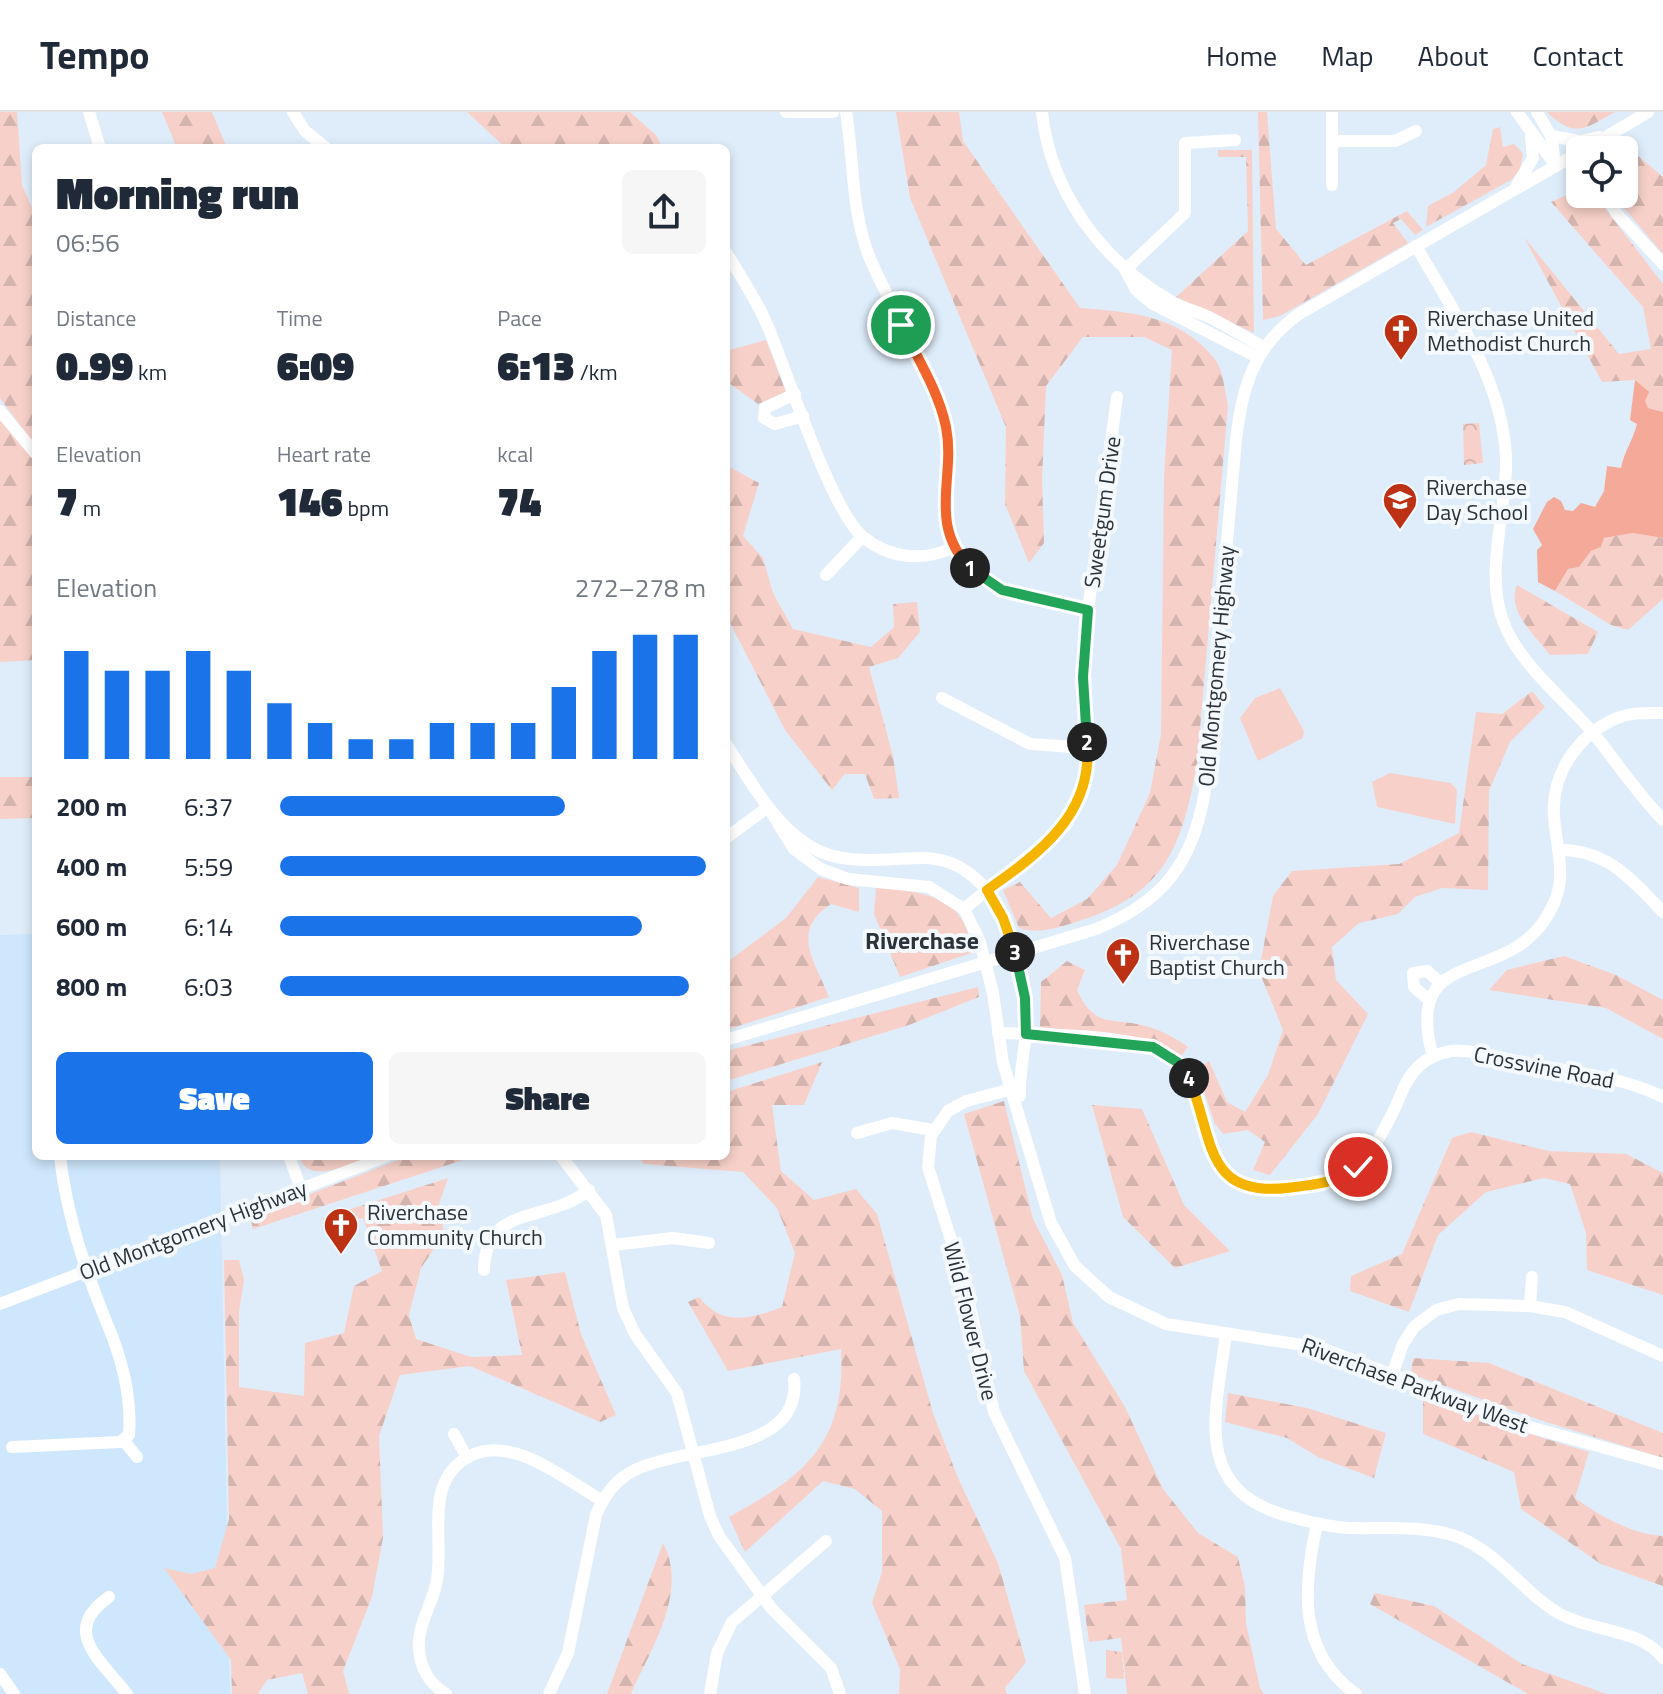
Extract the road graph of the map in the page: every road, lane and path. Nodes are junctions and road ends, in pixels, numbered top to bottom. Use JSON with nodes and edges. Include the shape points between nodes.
{"nodes":[{"id":1,"x":89,"y":112,"type":"edge"},
{"id":2,"x":293,"y":112,"type":"edge"},
{"id":3,"x":786,"y":112,"type":"edge"},
{"id":4,"x":833,"y":112,"type":"edge"},
{"id":5,"x":846,"y":112,"type":"edge"},
{"id":6,"x":1042,"y":112,"type":"edge"},
{"id":7,"x":1332,"y":112,"type":"edge"},
{"id":8,"x":1517,"y":112,"type":"edge"},
{"id":9,"x":1537,"y":112,"type":"edge"},
{"id":10,"x":1648,"y":112,"type":"edge"},
{"id":11,"x":1416,"y":131,"type":"dead end"},
{"id":12,"x":1530,"y":134,"type":"junction"},
{"id":13,"x":1610,"y":135,"type":"joint"},
{"id":14,"x":1551,"y":136,"type":"junction"},
{"id":15,"x":1235,"y":140,"type":"dead end"},
{"id":16,"x":1333,"y":141,"type":"junction"},
{"id":17,"x":99,"y":144,"type":"edge"},
{"id":18,"x":321,"y":144,"type":"edge"},
{"id":19,"x":1566,"y":160,"type":"edge"},
{"id":20,"x":1556,"y":166,"type":"junction"},
{"id":21,"x":1332,"y":185,"type":"dead end"},
{"id":22,"x":1513,"y":190,"type":"junction"},
{"id":23,"x":1613,"y":208,"type":"edge"},
{"id":24,"x":1416,"y":246,"type":"junction"},
{"id":25,"x":730,"y":259,"type":"edge"},
{"id":26,"x":1663,"y":264,"type":"edge"},
{"id":27,"x":1125,"y":270,"type":"junction"},
{"id":28,"x":1260,"y":352,"type":"junction"},
{"id":29,"x":795,"y":394,"type":"junction"},
{"id":30,"x":1117,"y":397,"type":"dead end"},
{"id":31,"x":0,"y":411,"type":"edge"},
{"id":32,"x":803,"y":416,"type":"junction"},
{"id":33,"x":32,"y":449,"type":"edge"},
{"id":34,"x":862,"y":537,"type":"junction"},
{"id":35,"x":954,"y":547,"type":"junction"},
{"id":36,"x":826,"y":575,"type":"dead end"},
{"id":37,"x":1088,"y":610,"type":"junction"},
{"id":38,"x":942,"y":698,"type":"dead end"},
{"id":39,"x":1663,"y":713,"type":"edge"},
{"id":40,"x":1592,"y":733,"type":"junction"},
{"id":41,"x":1088,"y":748,"type":"junction"},
{"id":42,"x":730,"y":750,"type":"edge"},
{"id":43,"x":768,"y":807,"type":"junction"},
{"id":44,"x":1663,"y":820,"type":"edge"},
{"id":45,"x":730,"y":835,"type":"edge"},
{"id":46,"x":1560,"y":850,"type":"junction"},
{"id":47,"x":987,"y":890,"type":"junction"},
{"id":48,"x":964,"y":909,"type":"junction"},
{"id":49,"x":1663,"y":912,"type":"edge"},
{"id":50,"x":1016,"y":954,"type":"junction"},
{"id":51,"x":985,"y":964,"type":"junction"},
{"id":52,"x":1441,"y":983,"type":"junction"},
{"id":53,"x":1428,"y":999,"type":"junction"},
{"id":54,"x":998,"y":1033,"type":"junction"},
{"id":55,"x":1026,"y":1034,"type":"junction"},
{"id":56,"x":730,"y":1039,"type":"edge"},
{"id":57,"x":1433,"y":1057,"type":"junction"},
{"id":58,"x":1014,"y":1088,"type":"junction"},
{"id":59,"x":1663,"y":1097,"type":"edge"},
{"id":60,"x":933,"y":1130,"type":"junction"},
{"id":61,"x":857,"y":1133,"type":"dead end"},
{"id":62,"x":61,"y":1160,"type":"edge"},
{"id":63,"x":290,"y":1160,"type":"edge"},
{"id":64,"x":377,"y":1160,"type":"edge"},
{"id":65,"x":564,"y":1160,"type":"edge"},
{"id":66,"x":1363,"y":1162,"type":"junction"},
{"id":67,"x":1345,"y":1177,"type":"junction"},
{"id":68,"x":301,"y":1189,"type":"junction"},
{"id":69,"x":589,"y":1190,"type":"junction"},
{"id":70,"x":709,"y":1243,"type":"dead end"},
{"id":71,"x":613,"y":1245,"type":"junction"},
{"id":72,"x":89,"y":1270,"type":"junction"},
{"id":73,"x":484,"y":1270,"type":"dead end"},
{"id":74,"x":1532,"y":1277,"type":"dead end"},
{"id":75,"x":0,"y":1304,"type":"edge"},
{"id":76,"x":1530,"y":1306,"type":"junction"},
{"id":77,"x":1226,"y":1333,"type":"junction"},
{"id":78,"x":1663,"y":1356,"type":"edge"},
{"id":79,"x":1392,"y":1375,"type":"junction"},
{"id":80,"x":794,"y":1379,"type":"dead end"},
{"id":81,"x":454,"y":1434,"type":"dead end"},
{"id":82,"x":124,"y":1441,"type":"junction"},
{"id":83,"x":12,"y":1447,"type":"dead end"},
{"id":84,"x":693,"y":1453,"type":"junction"},
{"id":85,"x":137,"y":1457,"type":"dead end"},
{"id":86,"x":467,"y":1458,"type":"junction"},
{"id":87,"x":1663,"y":1464,"type":"edge"},
{"id":88,"x":603,"y":1501,"type":"junction"},
{"id":89,"x":1317,"y":1524,"type":"junction"},
{"id":90,"x":826,"y":1541,"type":"dead end"},
{"id":91,"x":762,"y":1596,"type":"junction"},
{"id":92,"x":109,"y":1597,"type":"dead end"},
{"id":93,"x":1663,"y":1658,"type":"edge"},
{"id":94,"x":0,"y":1674,"type":"edge"},
{"id":95,"x":442,"y":1693,"type":"edge"},
{"id":96,"x":14,"y":1694,"type":"edge"},
{"id":97,"x":127,"y":1694,"type":"edge"},
{"id":98,"x":549,"y":1694,"type":"edge"},
{"id":99,"x":710,"y":1694,"type":"edge"},
{"id":100,"x":840,"y":1694,"type":"edge"},
{"id":101,"x":1085,"y":1694,"type":"edge"},
{"id":102,"x":1356,"y":1694,"type":"edge"}],
"edges":[{"from":1,"to":17,"type":"street"},
{"from":2,"to":18,"type":"street"},
{"from":3,"to":4,"type":"street"},
{"from":5,"to":35,"type":"street","via":[[865,244],[945,423],[949,461],[943,506]]},
{"from":6,"to":27,"type":"street","via":[[1066,195]]},
{"from":7,"to":16,"type":"street"},
{"from":8,"to":12,"type":"street"},
{"from":9,"to":14,"type":"street"},
{"from":10,"to":13,"type":"street","name":"Old Montgomery Highway"},
{"from":11,"to":16,"type":"street","via":[[1395,141]]},
{"from":12,"to":20,"type":"street"},
{"from":12,"to":22,"type":"street","via":[[1533,158]]},
{"from":13,"to":14,"type":"street","via":[[1580,141]]},
{"from":14,"to":20,"type":"street"},
{"from":15,"to":27,"type":"street","via":[[1185,143],[1185,213]]},
{"from":16,"to":21,"type":"street"},
{"from":19,"to":20,"type":"street","name":"Old Montgomery Highway"},
{"from":20,"to":22,"type":"street","name":"Old Montgomery Highway"},
{"from":22,"to":24,"type":"street","name":"Old Montgomery Highway"},
{"from":23,"to":26,"type":"street"},
{"from":24,"to":28,"type":"street","name":"Old Montgomery Highway","via":[[1299,314]]},
{"from":24,"to":40,"type":"street","via":[[1482,361],[1498,408],[1506,472],[1496,577],[1504,623],[1523,656]]},
{"from":25,"to":29,"type":"street","via":[[760,309]]},
{"from":27,"to":28,"type":"street"},
{"from":28,"to":50,"type":"street","name":"Old Montgomery Highway","via":[[1238,421],[1205,791],[1192,844],[1176,873],[1140,908],[1096,929]]},
{"from":29,"to":32,"type":"street"},
{"from":29,"to":32,"type":"street","via":[[765,408],[764,418],[775,424]]},
{"from":30,"to":37,"type":"street","name":"Sweetgum Drive"},
{"from":31,"to":33,"type":"street"},
{"from":32,"to":34,"type":"street"},
{"from":34,"to":35,"type":"street","via":[[904,556],[933,555]]},
{"from":34,"to":36,"type":"street"},
{"from":35,"to":37,"type":"street","via":[[994,586]]},
{"from":37,"to":41,"type":"street","name":"Sweetgum Drive","via":[[1083,677]]},
{"from":38,"to":41,"type":"street","via":[[1030,744]]},
{"from":39,"to":40,"type":"street","via":[[1623,716]]},
{"from":40,"to":44,"type":"street"},
{"from":40,"to":46,"type":"street","via":[[1565,763],[1556,788]]},
{"from":41,"to":47,"type":"street","name":"Sweetgum Drive","via":[[1083,791],[1066,825]]},
{"from":42,"to":43,"type":"street","name":"Riverchase Parkway West"},
{"from":43,"to":45,"type":"street"},
{"from":43,"to":47,"type":"street","name":"Riverchase Parkway West","via":[[824,853],[863,860],[938,860],[970,873]]},
{"from":43,"to":48,"type":"street","name":"Riverchase Parkway West","via":[[794,849],[821,869],[848,879],[929,887]]},
{"from":46,"to":49,"type":"street","via":[[1603,857]]},
{"from":46,"to":52,"type":"street","via":[[1560,884],[1537,930],[1511,950]]},
{"from":47,"to":48,"type":"street","name":"Sweetgum Drive"},
{"from":47,"to":50,"type":"street","name":"Riverchase Parkway West"},
{"from":48,"to":51,"type":"street","name":"Riverchase Parkway West"},
{"from":50,"to":51,"type":"street","name":"Old Montgomery Highway"},
{"from":50,"to":55,"type":"street","name":"Riverchase Parkway West"},
{"from":51,"to":54,"type":"street","name":"Riverchase Parkway West"},
{"from":51,"to":56,"type":"street","name":"Old Montgomery Highway"},
{"from":52,"to":53,"type":"street"},
{"from":52,"to":53,"type":"street","via":[[1427,971],[1413,973],[1414,987]]},
{"from":53,"to":57,"type":"street","via":[[1424,1023]]},
{"from":54,"to":55,"type":"street"},
{"from":54,"to":58,"type":"street","name":"Riverchase Parkway West"},
{"from":55,"to":58,"type":"street","name":"Riverchase Parkway West"},
{"from":55,"to":67,"type":"street","via":[[1163,1051],[1189,1077],[1219,1167],[1244,1187],[1267,1190]]},
{"from":57,"to":59,"type":"street","name":"Crossvine Road","via":[[1452,1051],[1476,1053],[1630,1083]]},
{"from":57,"to":66,"type":"street","via":[[1412,1074]]},
{"from":58,"to":60,"type":"street","via":[[956,1106]]},
{"from":58,"to":77,"type":"street","name":"Riverchase Parkway West","via":[[1056,1236],[1075,1266],[1094,1285],[1148,1318]]},
{"from":60,"to":61,"type":"street","via":[[892,1123]]},
{"from":60,"to":101,"type":"street","name":"Wild Flower Drive","via":[[928,1167],[964,1281],[990,1401],[1065,1558]]},
{"from":62,"to":72,"type":"street","via":[[67,1203]]},
{"from":63,"to":68,"type":"street"},
{"from":64,"to":68,"type":"street","name":"Old Montgomery Highway"},
{"from":65,"to":69,"type":"street"},
{"from":66,"to":67,"type":"street"},
{"from":66,"to":67,"type":"street","via":[[1371,1181],[1364,1195],[1354,1193]]},
{"from":68,"to":72,"type":"street","name":"Old Montgomery Highway"},
{"from":69,"to":71,"type":"street","via":[[606,1215]]},
{"from":69,"to":73,"type":"street","via":[[568,1206],[525,1216],[498,1230],[487,1244]]},
{"from":70,"to":71,"type":"street","via":[[673,1238]]},
{"from":71,"to":84,"type":"street","via":[[627,1318],[677,1393]]},
{"from":72,"to":75,"type":"street","name":"Old Montgomery Highway"},
{"from":72,"to":82,"type":"street","via":[[102,1287],[114,1320],[130,1429]]},
{"from":74,"to":76,"type":"street"},
{"from":76,"to":78,"type":"street","via":[[1565,1312]]},
{"from":76,"to":79,"type":"street","via":[[1459,1304],[1436,1310],[1406,1338]]},
{"from":77,"to":79,"type":"street","name":"Riverchase Parkway West","via":[[1309,1344]]},
{"from":77,"to":89,"type":"street","via":[[1215,1436],[1224,1474],[1248,1501]]},
{"from":79,"to":87,"type":"street","name":"Riverchase Parkway West","via":[[1526,1426]]},
{"from":80,"to":84,"type":"street","via":[[794,1403],[776,1426]]},
{"from":81,"to":86,"type":"street"},
{"from":82,"to":83,"type":"street"},
{"from":82,"to":85,"type":"street"},
{"from":84,"to":88,"type":"street","via":[[631,1472]]},
{"from":84,"to":91,"type":"street","via":[[713,1525]]},
{"from":86,"to":88,"type":"street","via":[[495,1450],[516,1453]]},
{"from":86,"to":95,"type":"street","via":[[451,1471],[440,1495],[438,1572],[419,1641],[425,1673]]},
{"from":88,"to":98,"type":"street","via":[[568,1653]]},
{"from":89,"to":93,"type":"street","via":[[1457,1536],[1492,1556],[1551,1609],[1637,1639]]},
{"from":89,"to":102,"type":"street","via":[[1307,1571],[1307,1615],[1322,1656]]},
{"from":90,"to":91,"type":"street"},
{"from":91,"to":99,"type":"street","via":[[728,1629],[717,1653]]},
{"from":91,"to":100,"type":"street","via":[[831,1668]]},
{"from":92,"to":97,"type":"street","via":[[93,1608],[83,1629]]},
{"from":94,"to":96,"type":"street"}]}
